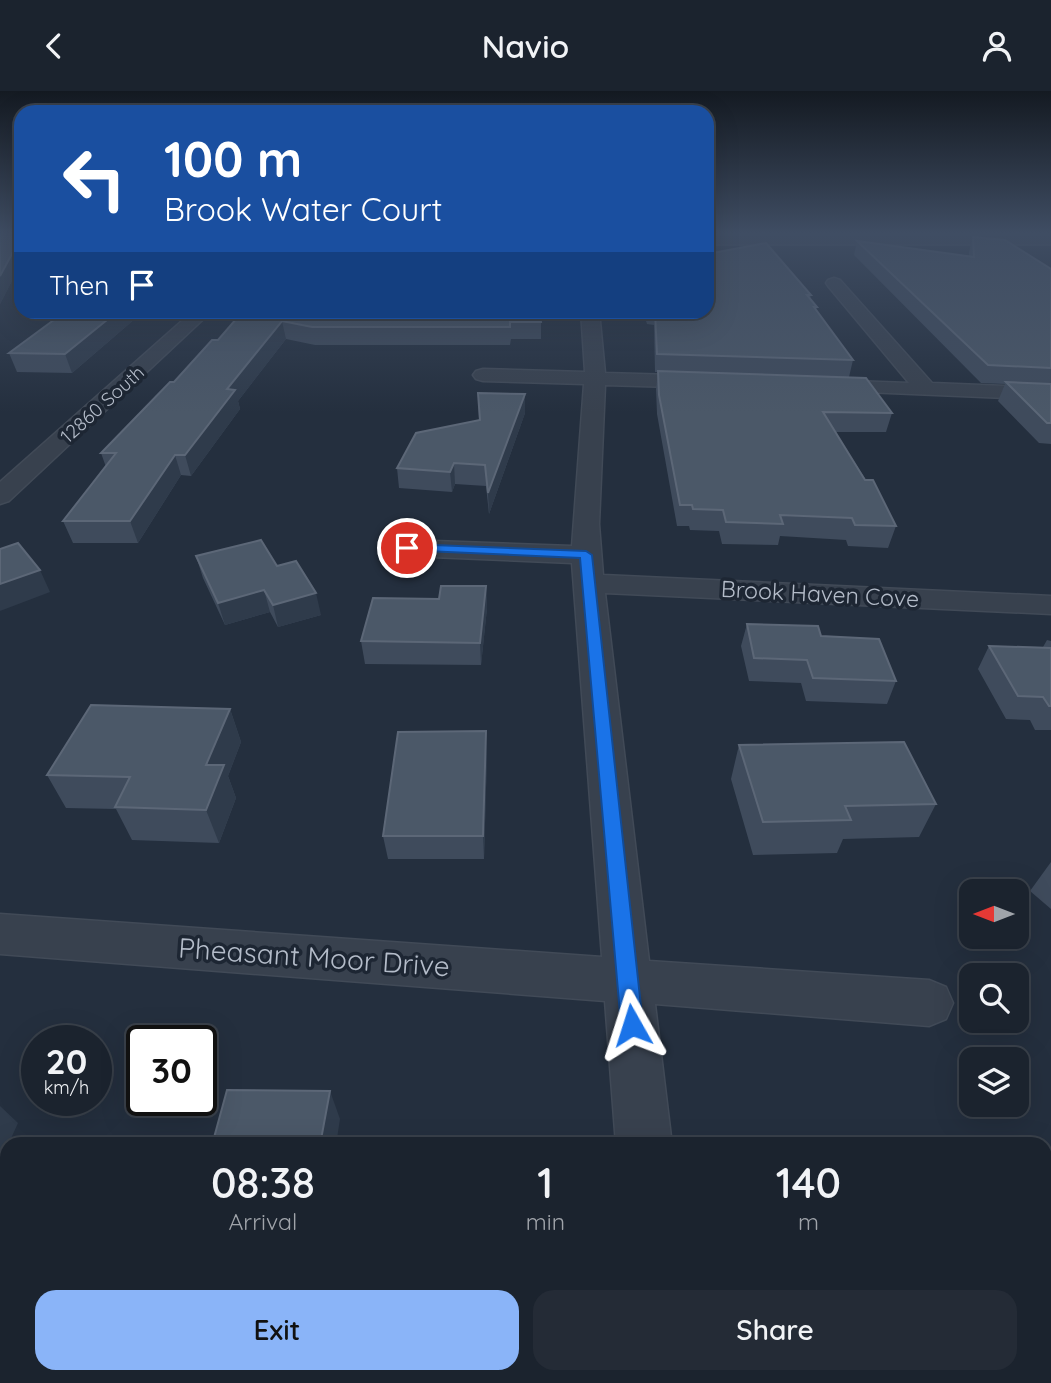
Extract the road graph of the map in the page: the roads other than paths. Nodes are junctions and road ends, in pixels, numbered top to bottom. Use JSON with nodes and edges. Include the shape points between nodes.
{"nodes":[{"id":1,"x":842,"y":292,"type":"edge"},
{"id":2,"x":195,"y":319,"type":"edge"},
{"id":3,"x":591,"y":319,"type":"edge"},
{"id":4,"x":483,"y":375,"type":"dead end"},
{"id":5,"x":596,"y":378,"type":"junction"},
{"id":6,"x":733,"y":383,"type":"edge"},
{"id":7,"x":802,"y":385,"type":"edge"},
{"id":8,"x":926,"y":390,"type":"junction"},
{"id":9,"x":1051,"y":394,"type":"edge"},
{"id":10,"x":0,"y":496,"type":"edge"},
{"id":11,"x":407,"y":548,"type":"dead end"},
{"id":12,"x":587,"y":569,"type":"junction"},
{"id":13,"x":1051,"y":605,"type":"edge"},
{"id":14,"x":0,"y":934,"type":"edge"},
{"id":15,"x":628,"y":980,"type":"junction"},
{"id":16,"x":929,"y":1003,"type":"dead end"},
{"id":17,"x":643,"y":1137,"type":"edge"}],
"edges":[{"from":1,"to":8,"type":"street"},
{"from":2,"to":10,"type":"street","name":"12860 South"},
{"from":3,"to":5,"type":"street"},
{"from":4,"to":5,"type":"street"},
{"from":5,"to":6,"type":"street"},
{"from":5,"to":12,"type":"street","via":[[584,523]]},
{"from":7,"to":8,"type":"street"},
{"from":8,"to":9,"type":"street"},
{"from":11,"to":12,"type":"street","name":"Brook Haven Cove"},
{"from":12,"to":13,"type":"street","name":"Brook Haven Cove"},
{"from":12,"to":15,"type":"street"},
{"from":14,"to":15,"type":"street","name":"Pheasant Moor Drive"},
{"from":15,"to":16,"type":"street","name":"Pheasant Moor Drive"},
{"from":15,"to":17,"type":"street"}]}
